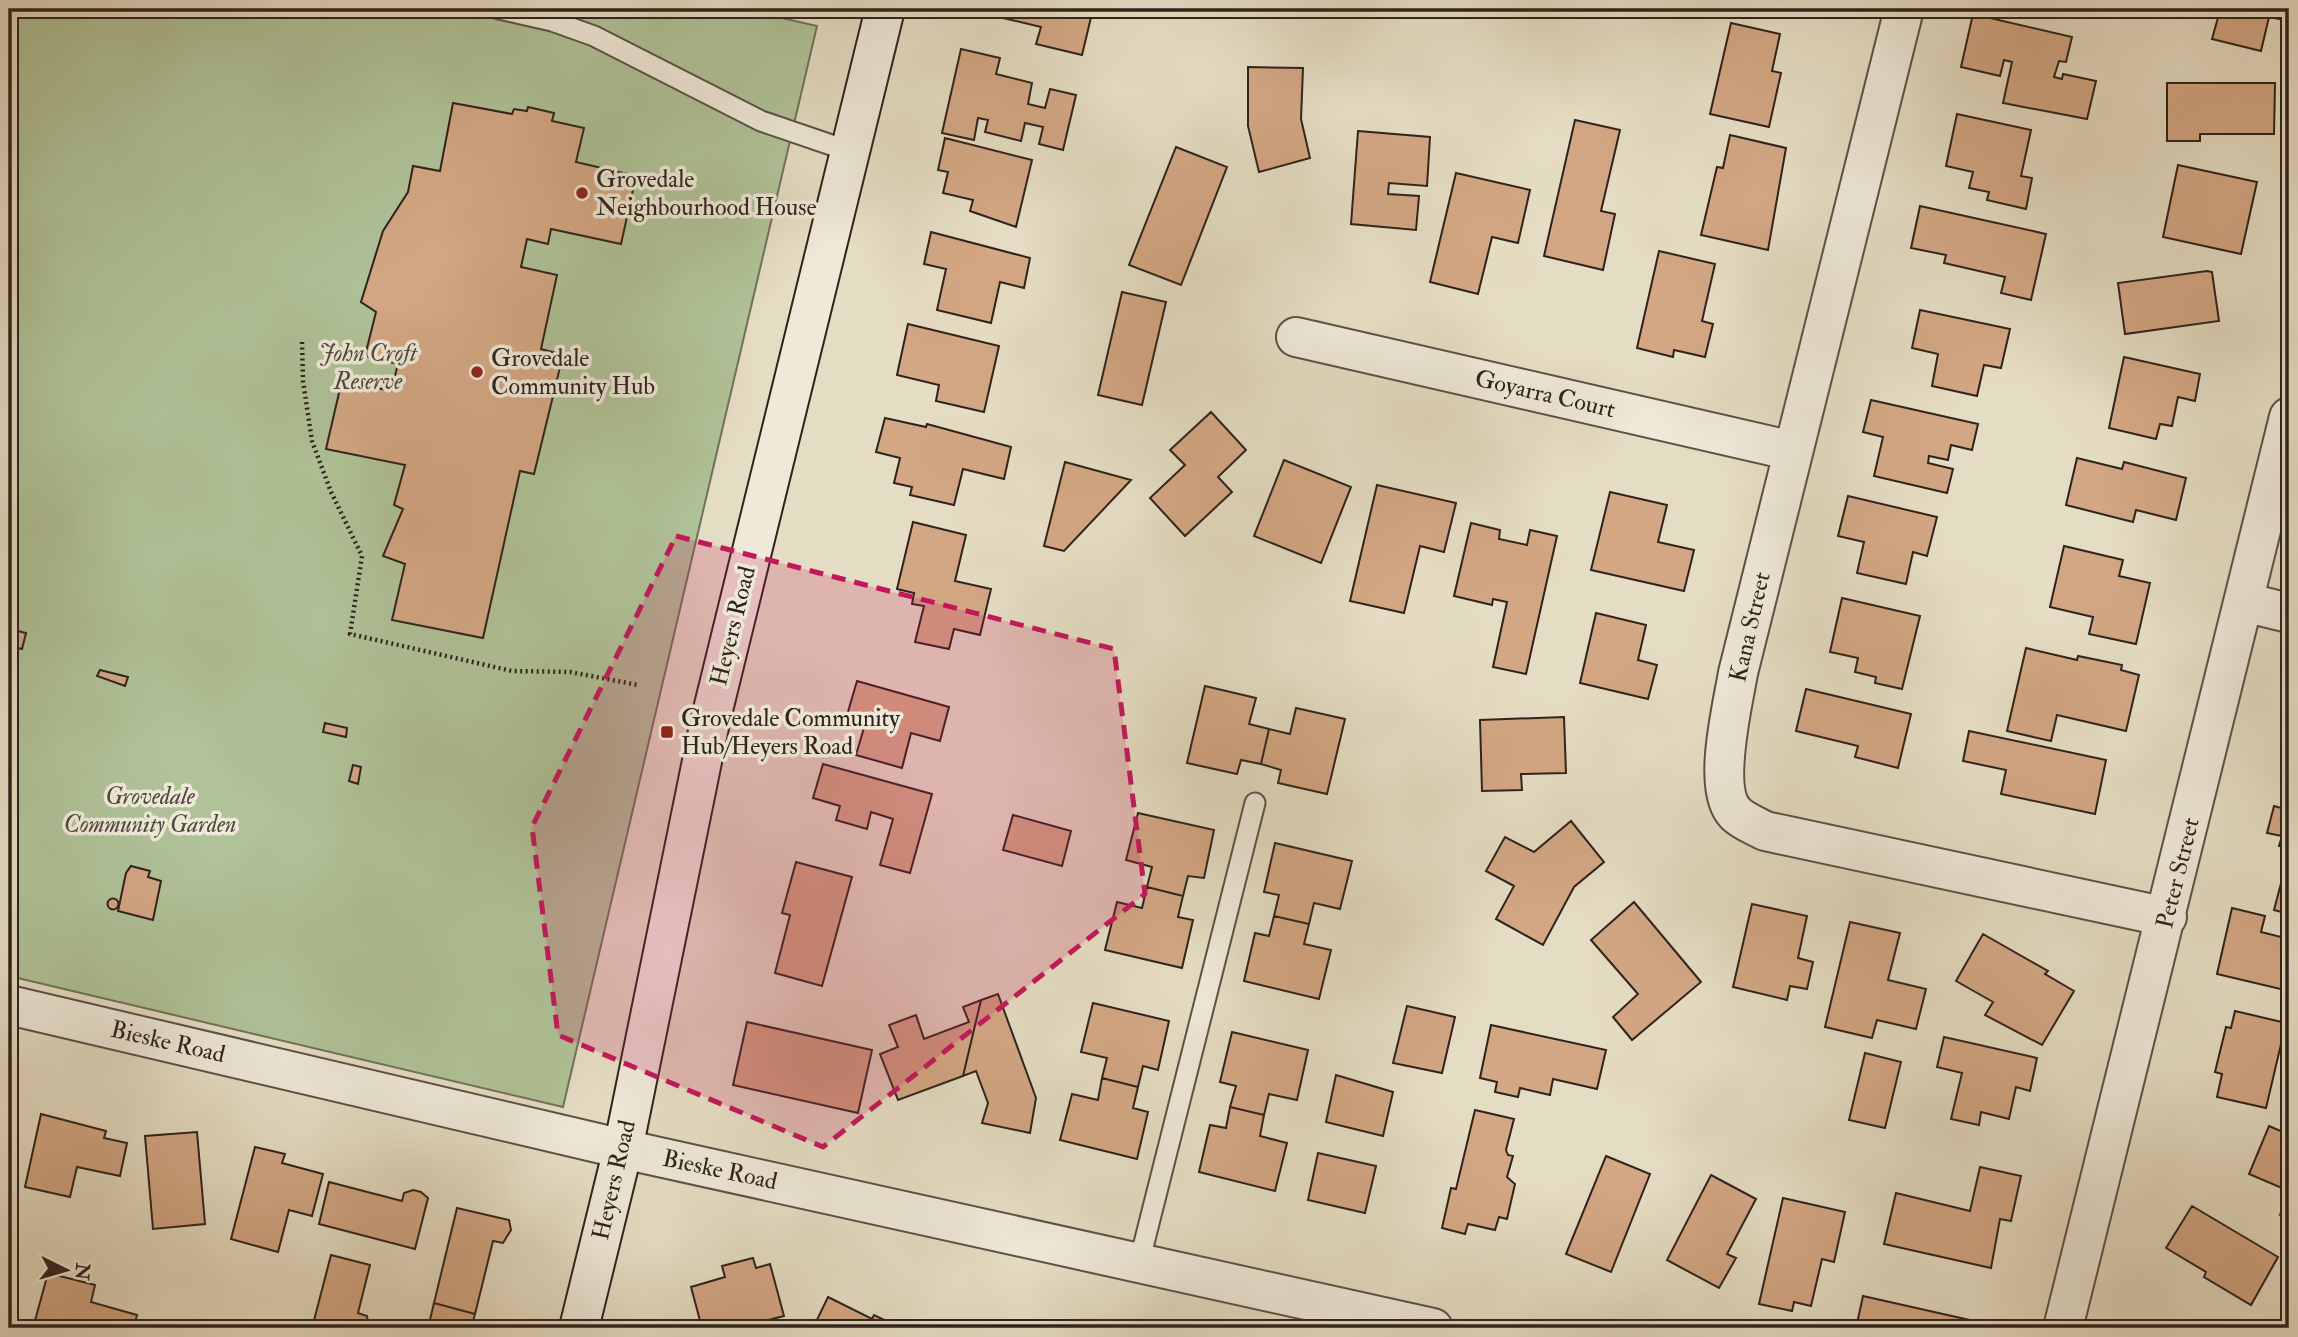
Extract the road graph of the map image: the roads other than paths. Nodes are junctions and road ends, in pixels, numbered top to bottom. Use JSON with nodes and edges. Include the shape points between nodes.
{"nodes":[{"id":1,"x":499,"y":9,"type":"edge"},
{"id":2,"x":885,"y":9,"type":"edge"},
{"id":3,"x":1904,"y":9,"type":"edge"},
{"id":4,"x":849,"y":150,"type":"junction"},
{"id":5,"x":1296,"y":337,"type":"dead end"},
{"id":6,"x":2289,"y":417,"type":"edge"},
{"id":7,"x":1793,"y":451,"type":"junction"},
{"id":8,"x":2244,"y":602,"type":"junction"},
{"id":9,"x":2289,"y":613,"type":"edge"},
{"id":10,"x":1255,"y":803,"type":"dead end"},
{"id":11,"x":2167,"y":918,"type":"junction"},
{"id":12,"x":9,"y":1005,"type":"edge"},
{"id":13,"x":622,"y":1149,"type":"junction"},
{"id":14,"x":1139,"y":1263,"type":"junction"},
{"id":15,"x":579,"y":1328,"type":"edge"},
{"id":16,"x":1433,"y":1328,"type":"edge"},
{"id":17,"x":2063,"y":1328,"type":"edge"}],
"edges":[{"from":1,"to":4,"type":"lane","via":[[594,36],[761,121]]},
{"from":2,"to":4,"type":"street","name":"Heyers Road"},
{"from":3,"to":7,"type":"street","name":"Kana Street"},
{"from":4,"to":13,"type":"street","name":"Heyers Road","via":[[710,722]]},
{"from":5,"to":7,"type":"street","name":"Goyarra Court"},
{"from":6,"to":8,"type":"street","name":"Peter Street"},
{"from":7,"to":11,"type":"street","name":"Kana Street","via":[[1738,673],[1725,782],[1736,814],[1765,831]]},
{"from":8,"to":9,"type":"street"},
{"from":8,"to":11,"type":"street","name":"Peter Street"},
{"from":10,"to":14,"type":"lane"},
{"from":11,"to":17,"type":"street","name":"Peter Street"},
{"from":12,"to":13,"type":"street","name":"Bieske Road"},
{"from":13,"to":14,"type":"street","name":"Bieske Road"},
{"from":13,"to":15,"type":"street","name":"Heyers Road"},
{"from":14,"to":16,"type":"street","name":"Bieske Road"}]}
